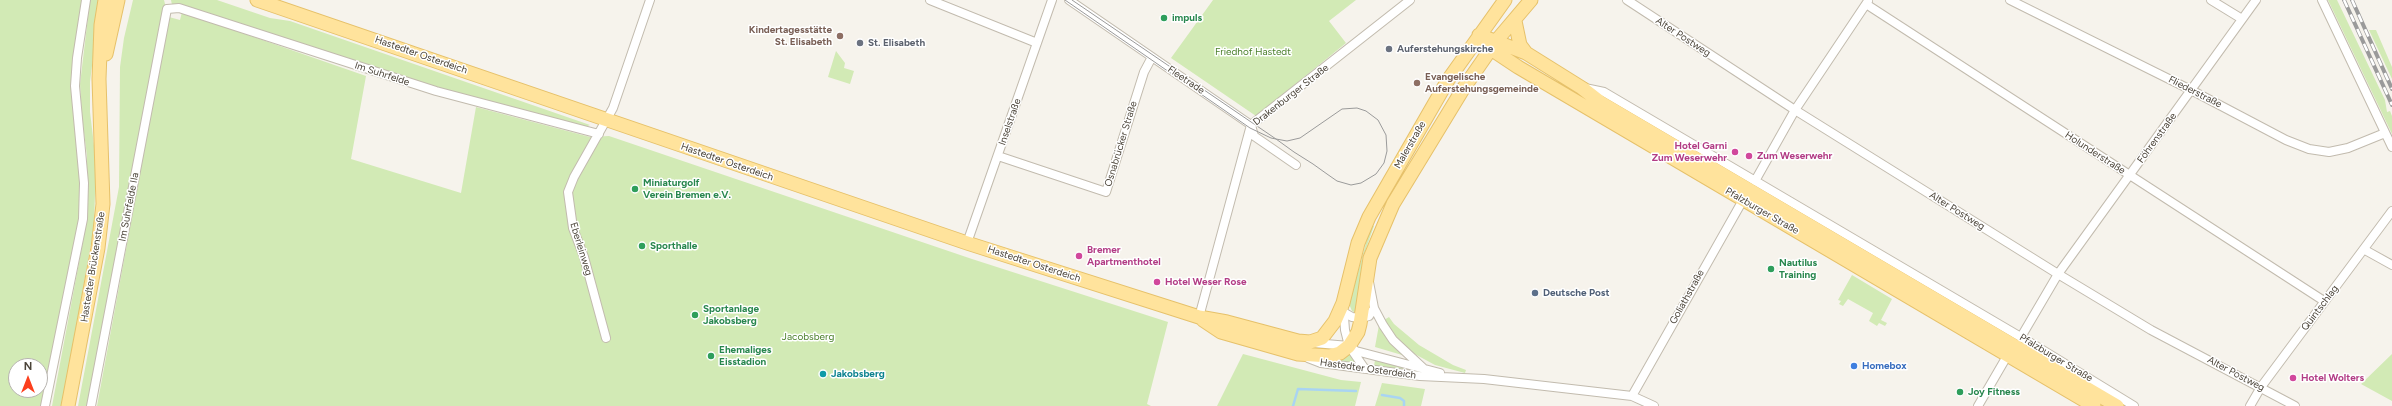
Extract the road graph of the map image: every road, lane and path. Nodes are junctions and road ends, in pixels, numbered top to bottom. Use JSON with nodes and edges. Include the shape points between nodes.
{"nodes":[{"id":1,"x":86,"y":0,"type":"edge"},
{"id":2,"x":106,"y":0,"type":"edge"},
{"id":3,"x":118,"y":0,"type":"edge"},
{"id":4,"x":257,"y":0,"type":"edge"},
{"id":5,"x":650,"y":0,"type":"edge"},
{"id":6,"x":930,"y":0,"type":"edge"},
{"id":7,"x":1052,"y":0,"type":"edge"},
{"id":8,"x":1069,"y":0,"type":"edge"},
{"id":9,"x":1410,"y":0,"type":"edge"},
{"id":10,"x":1504,"y":0,"type":"edge"},
{"id":11,"x":1531,"y":0,"type":"edge"},
{"id":12,"x":1627,"y":0,"type":"edge"},
{"id":13,"x":2010,"y":0,"type":"edge"},
{"id":14,"x":2211,"y":0,"type":"edge"},
{"id":15,"x":2256,"y":0,"type":"edge"},
{"id":16,"x":2322,"y":0,"type":"edge"},
{"id":17,"x":1868,"y":2,"type":"edge"},
{"id":18,"x":168,"y":9,"type":"joint"},
{"id":19,"x":2242,"y":19,"type":"junction"},
{"id":20,"x":1514,"y":21,"type":"junction"},
{"id":21,"x":1479,"y":35,"type":"junction"},
{"id":22,"x":1038,"y":43,"type":"junction"},
{"id":23,"x":1494,"y":45,"type":"junction"},
{"id":24,"x":1526,"y":53,"type":"junction"},
{"id":25,"x":1152,"y":57,"type":"junction"},
{"id":26,"x":99,"y":79,"type":"junction"},
{"id":27,"x":1582,"y":88,"type":"junction"},
{"id":28,"x":2191,"y":90,"type":"junction"},
{"id":29,"x":1795,"y":110,"type":"junction"},
{"id":30,"x":607,"y":120,"type":"junction"},
{"id":31,"x":1251,"y":125,"type":"junction"},
{"id":32,"x":2385,"y":133,"type":"junction"},
{"id":33,"x":599,"y":134,"type":"junction"},
{"id":34,"x":2392,"y":147,"type":"edge"},
{"id":35,"x":998,"y":156,"type":"junction"},
{"id":36,"x":1296,"y":165,"type":"dead end"},
{"id":37,"x":2130,"y":176,"type":"junction"},
{"id":38,"x":1755,"y":181,"type":"junction"},
{"id":39,"x":1743,"y":200,"type":"junction"},
{"id":40,"x":2392,"y":211,"type":"edge"},
{"id":41,"x":967,"y":243,"type":"junction"},
{"id":42,"x":2365,"y":250,"type":"junction"},
{"id":43,"x":2392,"y":265,"type":"edge"},
{"id":44,"x":1366,"y":269,"type":"junction"},
{"id":45,"x":2058,"y":274,"type":"junction"},
{"id":46,"x":2324,"y":301,"type":"junction"},
{"id":47,"x":1344,"y":308,"type":"junction"},
{"id":48,"x":1374,"y":308,"type":"junction"},
{"id":49,"x":1199,"y":317,"type":"junction"},
{"id":50,"x":1361,"y":318,"type":"junction"},
{"id":51,"x":606,"y":338,"type":"dead end"},
{"id":52,"x":2018,"y":341,"type":"junction"},
{"id":53,"x":1310,"y":342,"type":"junction"},
{"id":54,"x":1349,"y":346,"type":"junction"},
{"id":55,"x":1298,"y":354,"type":"junction"},
{"id":56,"x":2007,"y":356,"type":"junction"},
{"id":57,"x":1423,"y":368,"type":"junction"},
{"id":58,"x":1365,"y":369,"type":"junction"},
{"id":59,"x":1451,"y":376,"type":"junction"},
{"id":60,"x":2261,"y":387,"type":"junction"},
{"id":61,"x":1632,"y":396,"type":"junction"},
{"id":62,"x":45,"y":406,"type":"edge"},
{"id":63,"x":68,"y":406,"type":"edge"},
{"id":64,"x":91,"y":406,"type":"edge"},
{"id":65,"x":1654,"y":406,"type":"edge"},
{"id":66,"x":1978,"y":406,"type":"edge"},
{"id":67,"x":2094,"y":406,"type":"edge"},
{"id":68,"x":2117,"y":406,"type":"edge"},
{"id":69,"x":2134,"y":406,"type":"edge"},
{"id":70,"x":2250,"y":406,"type":"edge"},
{"id":71,"x":2295,"y":406,"type":"edge"}],
"edges":[{"from":1,"to":62,"type":"street","via":[[75,86],[84,183],[82,219]]},
{"from":2,"to":26,"type":"main road","name":"Hastedter Brückenstraße","via":[[101,25]]},
{"from":3,"to":26,"type":"main road","name":"Hastedter Brückenstraße"},
{"from":4,"to":30,"type":"main road","name":"Hastedter Osterdeich"},
{"from":5,"to":30,"type":"street","name":"Eberleinweg"},
{"from":6,"to":22,"type":"street"},
{"from":7,"to":22,"type":"street","name":"Inselstraße"},
{"from":8,"to":25,"type":"street","name":"Fleetrade"},
{"from":9,"to":31,"type":"street","name":"Drakenburger Straße"},
{"from":10,"to":21,"type":"main road","name":"Malerstraße"},
{"from":11,"to":20,"type":"main road","name":"Malerstraße"},
{"from":12,"to":29,"type":"street","name":"Alter Postweg"},
{"from":13,"to":28,"type":"street","name":"Fliederstraße"},
{"from":14,"to":19,"type":"street"},
{"from":15,"to":19,"type":"street","name":"Föhrenstraße"},
{"from":16,"to":32,"type":"street"},
{"from":17,"to":29,"type":"street"},
{"from":17,"to":37,"type":"street","name":"Holunderstraße"},
{"from":18,"to":33,"type":"street","name":"Im Suhrfelde","via":[[179,8],[436,92]]},
{"from":18,"to":64,"type":"street","name":"Im Suhrfelde IIa"},
{"from":19,"to":28,"type":"street","name":"Föhrenstraße"},
{"from":20,"to":23,"type":"main road","name":"Malerstraße"},
{"from":20,"to":24,"type":"main road","via":[[1520,45]]},
{"from":21,"to":23,"type":"main road","name":"Pfalzburger Straße"},
{"from":21,"to":47,"type":"main road","name":"Malerstraße","via":[[1448,80],[1369,217],[1351,265]]},
{"from":22,"to":35,"type":"street","name":"Inselstraße"},
{"from":23,"to":24,"type":"main road","name":"Pfalzburger Straße"},
{"from":23,"to":39,"type":"main road","name":"Pfalzburger Straße","via":[[1518,67]]},
{"from":23,"to":44,"type":"main road","name":"Malerstraße","via":[[1463,89],[1392,204]]},
{"from":24,"to":27,"type":"main road","name":"Pfalzburger Straße"},
{"from":25,"to":31,"type":"street","name":"Fleetrade"},
{"from":25,"to":35,"type":"street","name":"Osnabrücker Straße","via":[[1144,72],[1106,192]]},
{"from":26,"to":63,"type":"main road","name":"Hastedter Brückenstraße","via":[[103,204],[94,270]]},
{"from":27,"to":38,"type":"street","name":"Pfalzburger Straße","via":[[1604,92]]},
{"from":27,"to":52,"type":"main road","name":"Pfalzburger Straße","via":[[1607,106]]},
{"from":28,"to":32,"type":"street","name":"Fliederstraße","via":[[2286,140],[2309,149],[2329,152],[2348,148]]},
{"from":28,"to":37,"type":"street","name":"Föhrenstraße"},
{"from":29,"to":38,"type":"street"},
{"from":29,"to":45,"type":"street","name":"Alter Postweg"},
{"from":30,"to":33,"type":"street","name":"Eberleinweg"},
{"from":30,"to":41,"type":"main road","name":"Hastedter Osterdeich"},
{"from":31,"to":36,"type":"street","name":"Fleetrade","via":[[1254,136]]},
{"from":31,"to":49,"type":"street","name":"Drakenburger Straße"},
{"from":32,"to":34,"type":"street"},
{"from":33,"to":51,"type":"street","name":"Eberleinweg","via":[[568,192],[573,228],[584,257]]},
{"from":35,"to":41,"type":"street","name":"Inselstraße"},
{"from":37,"to":45,"type":"street","name":"Föhrenstraße"},
{"from":37,"to":46,"type":"street","name":"Holunderstraße"},
{"from":38,"to":52,"type":"street","name":"Pfalzburger Straße"},
{"from":39,"to":56,"type":"main road","name":"Pfalzburger Straße"},
{"from":39,"to":61,"type":"street","name":"Goliathstraße"},
{"from":40,"to":42,"type":"street","name":"Quintschlag"},
{"from":41,"to":49,"type":"main road","name":"Hastedter Osterdeich"},
{"from":42,"to":43,"type":"street"},
{"from":42,"to":46,"type":"street","name":"Quintschlag"},
{"from":44,"to":48,"type":"street"},
{"from":44,"to":50,"type":"main road","name":"Malerstraße"},
{"from":45,"to":52,"type":"street","name":"Föhrenstraße"},
{"from":45,"to":60,"type":"street","name":"Alter Postweg","via":[[2151,330]]},
{"from":46,"to":60,"type":"street","name":"Quintschlag"},
{"from":47,"to":50,"type":"street","via":[[1352,317]]},
{"from":47,"to":53,"type":"main road","name":"Malerstraße","via":[[1322,338]]},
{"from":47,"to":54,"type":"street","name":"Malerstraße","via":[[1344,329]]},
{"from":48,"to":50,"type":"street","via":[[1369,316]]},
{"from":48,"to":57,"type":"street","via":[[1393,340]]},
{"from":49,"to":53,"type":"main road","name":"Hastedter Osterdeich"},
{"from":49,"to":55,"type":"main road","name":"Hastedter Osterdeich","via":[[1221,332]]},
{"from":50,"to":54,"type":"main road","name":"Malerstraße","via":[[1358,332]]},
{"from":52,"to":56,"type":"street","name":"Föhrenstraße"},
{"from":52,"to":68,"type":"main road","name":"Pfalzburger Straße"},
{"from":52,"to":69,"type":"street","name":"Pfalzburger Straße"},
{"from":53,"to":54,"type":"street","name":"Hastedter Osterdeich"},
{"from":54,"to":55,"type":"main road","via":[[1340,353],[1330,356]]},
{"from":54,"to":57,"type":"street","name":"Hastedter Osterdeich","via":[[1356,351]]},
{"from":54,"to":58,"type":"street","name":"Malerstraße"},
{"from":55,"to":58,"type":"street","name":"Hastedter Osterdeich","via":[[1321,364]]},
{"from":56,"to":66,"type":"street","name":"Föhrenstraße"},
{"from":56,"to":67,"type":"main road","name":"Pfalzburger Straße"},
{"from":57,"to":59,"type":"street","name":"Hastedter Osterdeich"},
{"from":58,"to":59,"type":"street","name":"Hastedter Osterdeich","via":[[1420,376]]},
{"from":59,"to":61,"type":"street","name":"Hastedter Osterdeich"},
{"from":60,"to":70,"type":"street","name":"Quintschlag"},
{"from":60,"to":71,"type":"street","name":"Alter Postweg"},
{"from":61,"to":65,"type":"street","name":"Hastedter Osterdeich"}]}
